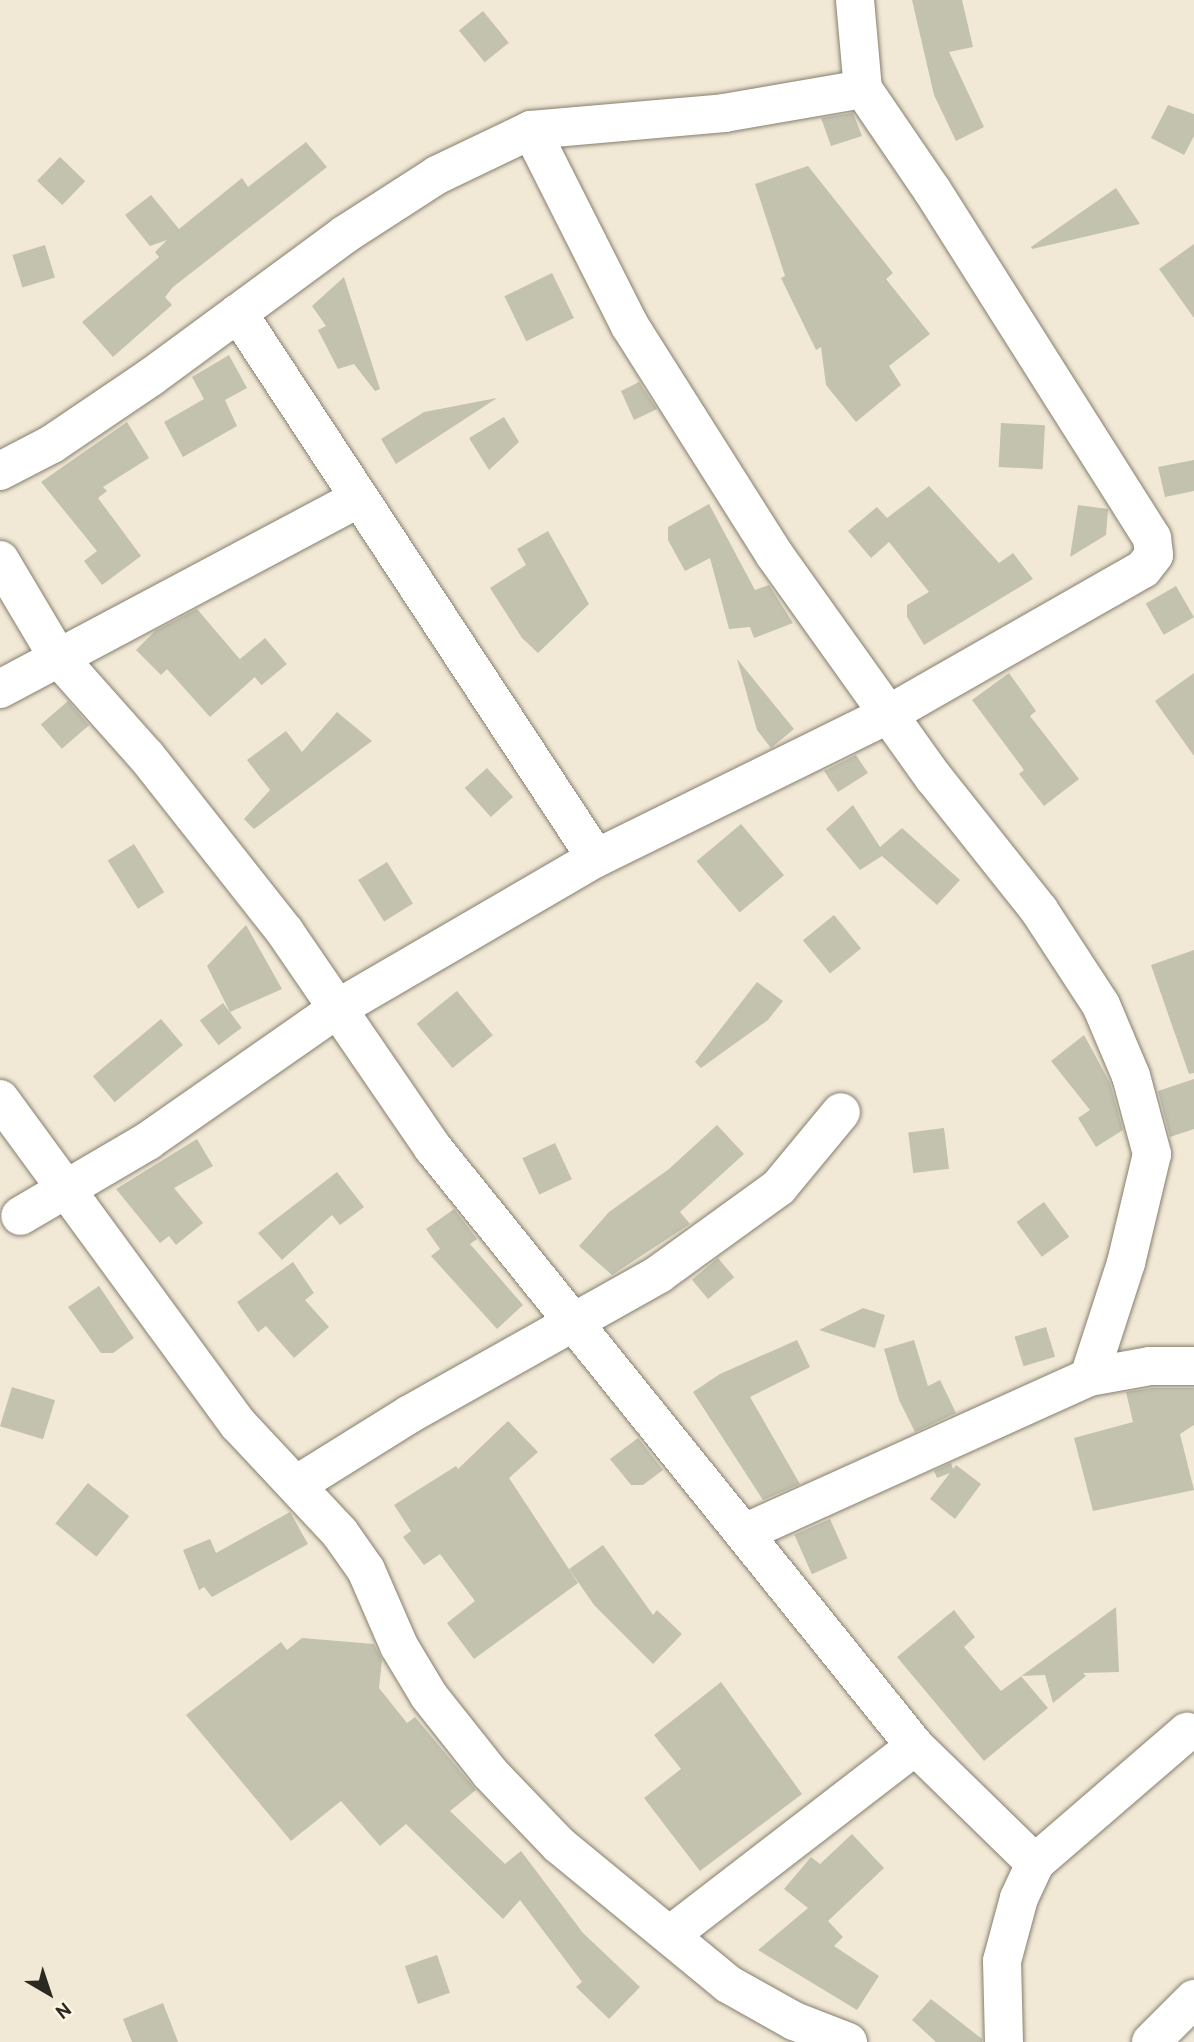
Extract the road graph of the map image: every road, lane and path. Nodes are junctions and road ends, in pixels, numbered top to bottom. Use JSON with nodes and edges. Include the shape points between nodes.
{"nodes":[{"id":1,"x":855,"y":0,"type":"edge"},
{"id":2,"x":863,"y":89,"type":"junction"},
{"id":3,"x":531,"y":130,"type":"junction"},
{"id":4,"x":238,"y":313,"type":"junction"},
{"id":5,"x":0,"y":471,"type":"edge"},
{"id":6,"x":359,"y":498,"type":"junction"},
{"id":7,"x":0,"y":560,"type":"edge"},
{"id":8,"x":57,"y":656,"type":"junction"},
{"id":9,"x":0,"y":689,"type":"edge"},
{"id":10,"x":887,"y":715,"type":"junction"},
{"id":11,"x":596,"y":858,"type":"junction"},
{"id":12,"x":337,"y":1009,"type":"junction"},
{"id":13,"x":0,"y":1100,"type":"edge"},
{"id":14,"x":841,"y":1112,"type":"dead end"},
{"id":15,"x":66,"y":1192,"type":"junction"},
{"id":16,"x":20,"y":1216,"type":"dead end"},
{"id":17,"x":575,"y":1324,"type":"junction"},
{"id":18,"x":1194,"y":1366,"type":"edge"},
{"id":19,"x":1089,"y":1377,"type":"junction"},
{"id":20,"x":296,"y":1485,"type":"junction"},
{"id":21,"x":744,"y":1533,"type":"junction"},
{"id":22,"x":1187,"y":1732,"type":"dead end"},
{"id":23,"x":915,"y":1746,"type":"junction"},
{"id":24,"x":1035,"y":1863,"type":"junction"},
{"id":25,"x":670,"y":1935,"type":"junction"},
{"id":26,"x":1191,"y":2008,"type":"edge"},
{"id":27,"x":848,"y":2042,"type":"edge"},
{"id":28,"x":1004,"y":2042,"type":"edge"},
{"id":29,"x":1152,"y":2042,"type":"edge"}],
"edges":[{"from":1,"to":2,"type":"street"},
{"from":2,"to":3,"type":"street","via":[[724,113]]},
{"from":2,"to":10,"type":"street","via":[[1152,538],[1154,555],[1143,569]]},
{"from":3,"to":4,"type":"street","via":[[437,175]]},
{"from":3,"to":10,"type":"street","via":[[630,326],[774,554]]},
{"from":4,"to":5,"type":"street","via":[[52,444]]},
{"from":4,"to":6,"type":"street"},
{"from":6,"to":8,"type":"street"},
{"from":6,"to":11,"type":"street"},
{"from":7,"to":8,"type":"street"},
{"from":8,"to":9,"type":"street"},
{"from":8,"to":12,"type":"street","via":[[147,757],[285,932]]},
{"from":10,"to":11,"type":"street"},
{"from":10,"to":19,"type":"street","via":[[1039,910],[1101,1005],[1130,1076],[1152,1154],[1126,1263]]},
{"from":11,"to":12,"type":"street"},
{"from":12,"to":15,"type":"street"},
{"from":12,"to":17,"type":"street","via":[[433,1148]]},
{"from":13,"to":15,"type":"street"},
{"from":14,"to":17,"type":"street","via":[[779,1186],[659,1274]]},
{"from":15,"to":16,"type":"street"},
{"from":15,"to":20,"type":"street","via":[[239,1424]]},
{"from":17,"to":20,"type":"street","via":[[410,1414]]},
{"from":17,"to":21,"type":"street"},
{"from":18,"to":19,"type":"street","via":[[1150,1366]]},
{"from":19,"to":21,"type":"street"},
{"from":20,"to":25,"type":"street","via":[[340,1532],[366,1570],[399,1646],[429,1696],[490,1773],[559,1845]]},
{"from":21,"to":23,"type":"street"},
{"from":22,"to":24,"type":"street"},
{"from":23,"to":24,"type":"street"},
{"from":23,"to":25,"type":"street"},
{"from":24,"to":28,"type":"street","via":[[1019,1898],[1002,1961]]},
{"from":25,"to":27,"type":"street","via":[[728,1984],[794,2021]]},
{"from":26,"to":29,"type":"street"}]}
